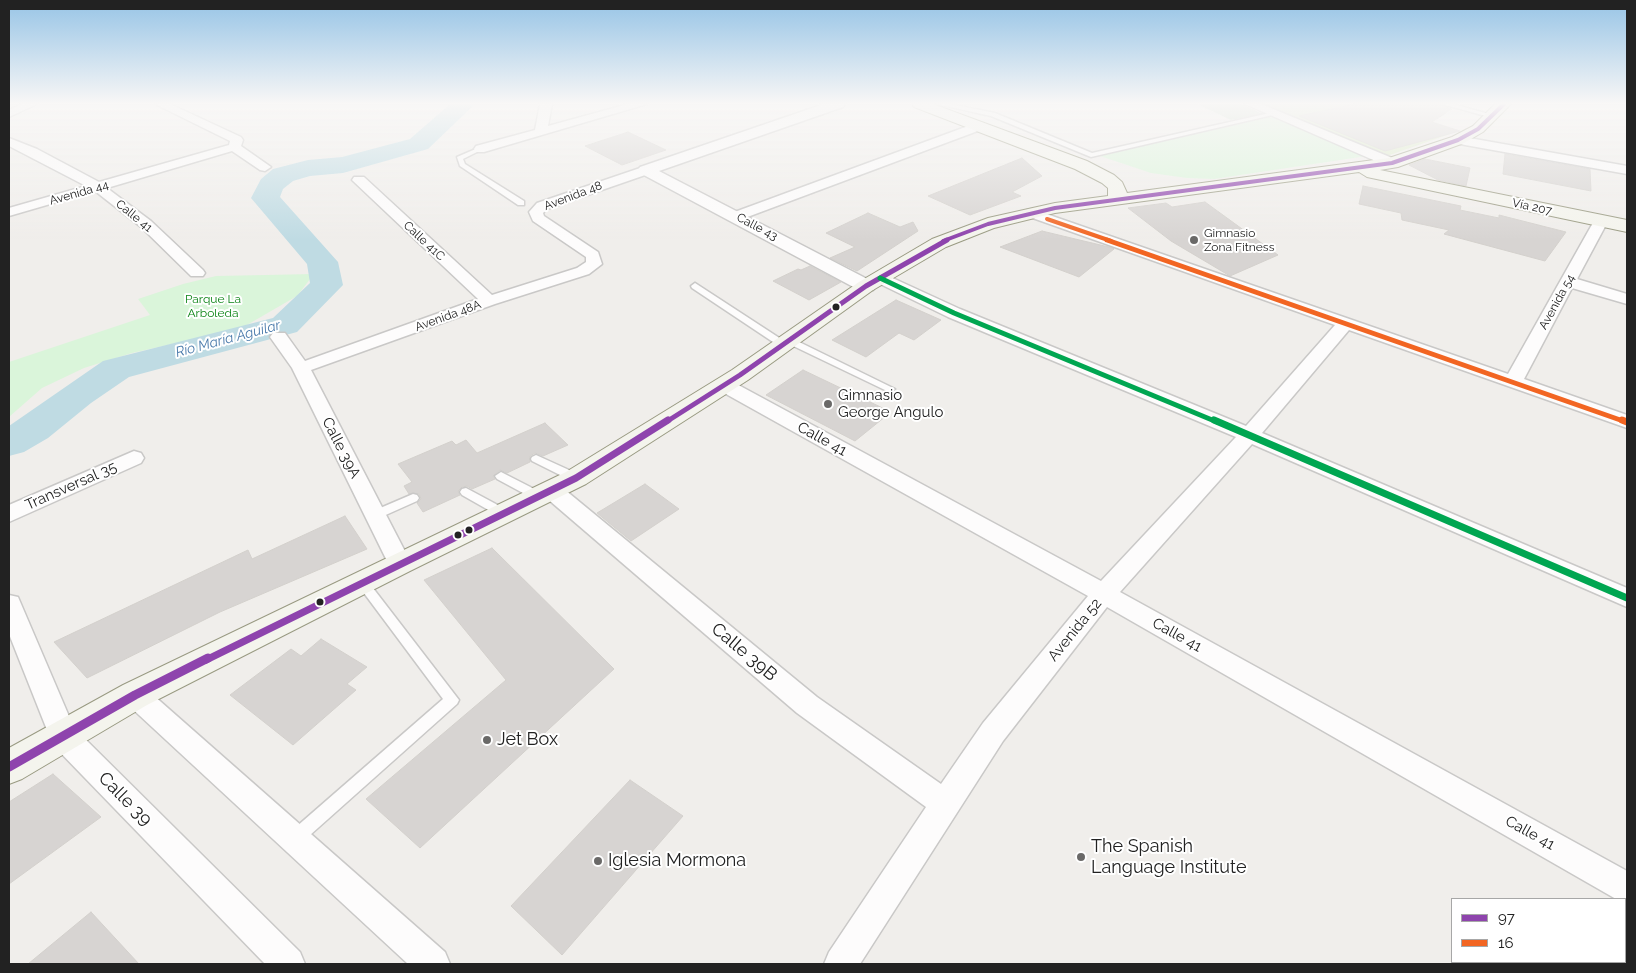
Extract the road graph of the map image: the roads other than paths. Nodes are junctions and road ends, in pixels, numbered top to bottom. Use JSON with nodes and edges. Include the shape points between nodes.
{"nodes":[{"id":1,"x":27,"y":149,"type":"edge"},
{"id":2,"x":226,"y":149,"type":"edge"},
{"id":3,"x":238,"y":149,"type":"edge"},
{"id":4,"x":479,"y":149,"type":"edge"},
{"id":5,"x":706,"y":149,"type":"edge"},
{"id":6,"x":916,"y":149,"type":"edge"},
{"id":7,"x":1053,"y":149,"type":"edge"},
{"id":8,"x":1065,"y":149,"type":"edge"},
{"id":9,"x":1129,"y":149,"type":"edge"},
{"id":10,"x":1359,"y":149,"type":"edge"},
{"id":11,"x":1431,"y":149,"type":"edge"},
{"id":12,"x":1511,"y":149,"type":"edge"},
{"id":13,"x":1086,"y":160,"type":"junction"},
{"id":14,"x":1392,"y":163,"type":"junction"},
{"id":15,"x":265,"y":167,"type":"dead end"},
{"id":16,"x":1352,"y":169,"type":"junction"},
{"id":17,"x":646,"y":170,"type":"junction"},
{"id":18,"x":1627,"y":170,"type":"edge"},
{"id":19,"x":1325,"y":173,"type":"junction"},
{"id":20,"x":358,"y":180,"type":"dead end"},
{"id":21,"x":1234,"y":186,"type":"junction"},
{"id":22,"x":98,"y":187,"type":"junction"},
{"id":23,"x":1437,"y":187,"type":"junction"},
{"id":24,"x":1115,"y":200,"type":"junction"},
{"id":25,"x":521,"y":203,"type":"dead end"},
{"id":26,"x":1056,"y":208,"type":"junction"},
{"id":27,"x":9,"y":212,"type":"edge"},
{"id":28,"x":1032,"y":213,"type":"junction"},
{"id":29,"x":737,"y":216,"type":"junction"},
{"id":30,"x":1601,"y":221,"type":"junction"},
{"id":31,"x":1627,"y":226,"type":"edge"},
{"id":32,"x":594,"y":264,"type":"joint"},
{"id":33,"x":197,"y":273,"type":"dead end"},
{"id":34,"x":873,"y":282,"type":"junction"},
{"id":35,"x":1569,"y":282,"type":"junction"},
{"id":36,"x":695,"y":286,"type":"dead end"},
{"id":37,"x":1627,"y":299,"type":"edge"},
{"id":38,"x":489,"y":301,"type":"junction"},
{"id":39,"x":1345,"y":324,"type":"junction"},
{"id":40,"x":279,"y":337,"type":"dead end"},
{"id":41,"x":785,"y":342,"type":"junction"},
{"id":42,"x":301,"y":368,"type":"junction"},
{"id":43,"x":1512,"y":382,"type":"junction"},
{"id":44,"x":724,"y":385,"type":"junction"},
{"id":45,"x":890,"y":389,"type":"dead end"},
{"id":46,"x":1627,"y":422,"type":"edge"},
{"id":47,"x":1249,"y":435,"type":"junction"},
{"id":48,"x":134,"y":458,"type":"dead end"},
{"id":49,"x":536,"y":459,"type":"dead end"},
{"id":50,"x":501,"y":476,"type":"dead end"},
{"id":51,"x":576,"y":478,"type":"junction"},
{"id":52,"x":466,"y":492,"type":"dead end"},
{"id":53,"x":545,"y":493,"type":"junction"},
{"id":54,"x":413,"y":498,"type":"dead end"},
{"id":55,"x":503,"y":513,"type":"junction"},
{"id":56,"x":9,"y":514,"type":"edge"},
{"id":57,"x":375,"y":515,"type":"junction"},
{"id":58,"x":399,"y":563,"type":"junction"},
{"id":59,"x":362,"y":582,"type":"junction"},
{"id":60,"x":1104,"y":594,"type":"junction"},
{"id":61,"x":1627,"y":598,"type":"edge"},
{"id":62,"x":9,"y":604,"type":"edge"},
{"id":63,"x":135,"y":695,"type":"junction"},
{"id":64,"x":62,"y":736,"type":"junction"},
{"id":65,"x":9,"y":766,"type":"edge"},
{"id":66,"x":945,"y":804,"type":"junction"},
{"id":67,"x":294,"y":839,"type":"junction"},
{"id":68,"x":1627,"y":888,"type":"edge"},
{"id":69,"x":288,"y":964,"type":"edge"},
{"id":70,"x":432,"y":964,"type":"edge"},
{"id":71,"x":841,"y":964,"type":"edge"}],
"edges":[{"from":1,"to":22,"type":"street","name":"Calle 41"},
{"from":2,"to":22,"type":"street","name":"Avenida 44"},
{"from":3,"to":15,"type":"street"},
{"from":4,"to":25,"type":"lane","via":[[459,158],[462,165]]},
{"from":5,"to":17,"type":"street","name":"Avenida 48"},
{"from":6,"to":29,"type":"street"},
{"from":7,"to":13,"type":"main road"},
{"from":8,"to":13,"type":"lane"},
{"from":9,"to":13,"type":"lane"},
{"from":10,"to":14,"type":"street"},
{"from":11,"to":14,"type":"main road"},
{"from":12,"to":18,"type":"street"},
{"from":13,"to":21,"type":"main road","via":[[1134,179],[1181,186]]},
{"from":13,"to":24,"type":"main road","via":[[1116,186]]},
{"from":13,"to":26,"type":"main road","via":[[1086,178],[1081,191]]},
{"from":14,"to":16,"type":"main road"},
{"from":16,"to":19,"type":"main road"},
{"from":16,"to":23,"type":"main road","name":"Vía 207"},
{"from":17,"to":29,"type":"street","name":"Calle 43"},
{"from":17,"to":32,"type":"street","name":"Avenida 48","via":[[542,206],[536,212],[538,218],[593,255]]},
{"from":19,"to":21,"type":"main road"},
{"from":19,"to":23,"type":"main road","name":"Vía 207"},
{"from":20,"to":38,"type":"street","name":"Calle 41C"},
{"from":21,"to":24,"type":"main road"},
{"from":22,"to":27,"type":"street","name":"Avenida 44"},
{"from":22,"to":33,"type":"street","name":"Calle 41","via":[[146,224]]},
{"from":23,"to":30,"type":"main road","name":"Vía 207"},
{"from":24,"to":26,"type":"main road"},
{"from":26,"to":28,"type":"main road"},
{"from":28,"to":34,"type":"main road","via":[[988,224],[939,243]]},
{"from":28,"to":39,"type":"street"},
{"from":29,"to":34,"type":"street","name":"Calle 43"},
{"from":30,"to":31,"type":"main road","name":"Vía 207"},
{"from":30,"to":35,"type":"street","name":"Avenida 54"},
{"from":32,"to":38,"type":"street","name":"Avenida 48A","via":[[583,271]]},
{"from":34,"to":41,"type":"main road"},
{"from":34,"to":47,"type":"street","name":"Calle 43"},
{"from":35,"to":37,"type":"street"},
{"from":35,"to":43,"type":"street","name":"Avenida 54"},
{"from":36,"to":41,"type":"lane"},
{"from":38,"to":42,"type":"street","name":"Avenida 48A"},
{"from":39,"to":43,"type":"street"},
{"from":39,"to":47,"type":"street","name":"Avenida 52"},
{"from":40,"to":42,"type":"street","name":"Calle 39A"},
{"from":41,"to":44,"type":"main road"},
{"from":41,"to":45,"type":"lane"},
{"from":42,"to":57,"type":"street","name":"Calle 39A"},
{"from":43,"to":46,"type":"street"},
{"from":44,"to":51,"type":"main road"},
{"from":44,"to":60,"type":"street","name":"Calle 41"},
{"from":47,"to":60,"type":"street","name":"Avenida 52"},
{"from":47,"to":61,"type":"street","name":"Calle 43"},
{"from":48,"to":56,"type":"street","name":"Transversal 35"},
{"from":49,"to":51,"type":"lane"},
{"from":50,"to":53,"type":"lane"},
{"from":51,"to":53,"type":"main road"},
{"from":52,"to":55,"type":"lane"},
{"from":53,"to":55,"type":"main road"},
{"from":53,"to":66,"type":"street","name":"Calle 39B","via":[[807,705]]},
{"from":54,"to":57,"type":"lane"},
{"from":55,"to":58,"type":"main road"},
{"from":57,"to":58,"type":"street","name":"Calle 39A"},
{"from":58,"to":59,"type":"main road"},
{"from":59,"to":63,"type":"main road"},
{"from":59,"to":67,"type":"lane","via":[[452,700]]},
{"from":60,"to":66,"type":"street","name":"Avenida 52","via":[[994,732]]},
{"from":60,"to":68,"type":"street","name":"Calle 41"},
{"from":62,"to":64,"type":"street","name":"Calle 39"},
{"from":63,"to":64,"type":"main road"},
{"from":63,"to":67,"type":"street"},
{"from":64,"to":65,"type":"main road"},
{"from":64,"to":69,"type":"street","name":"Calle 39"},
{"from":66,"to":71,"type":"street","name":"Avenida 52"},
{"from":67,"to":70,"type":"street"}]}
